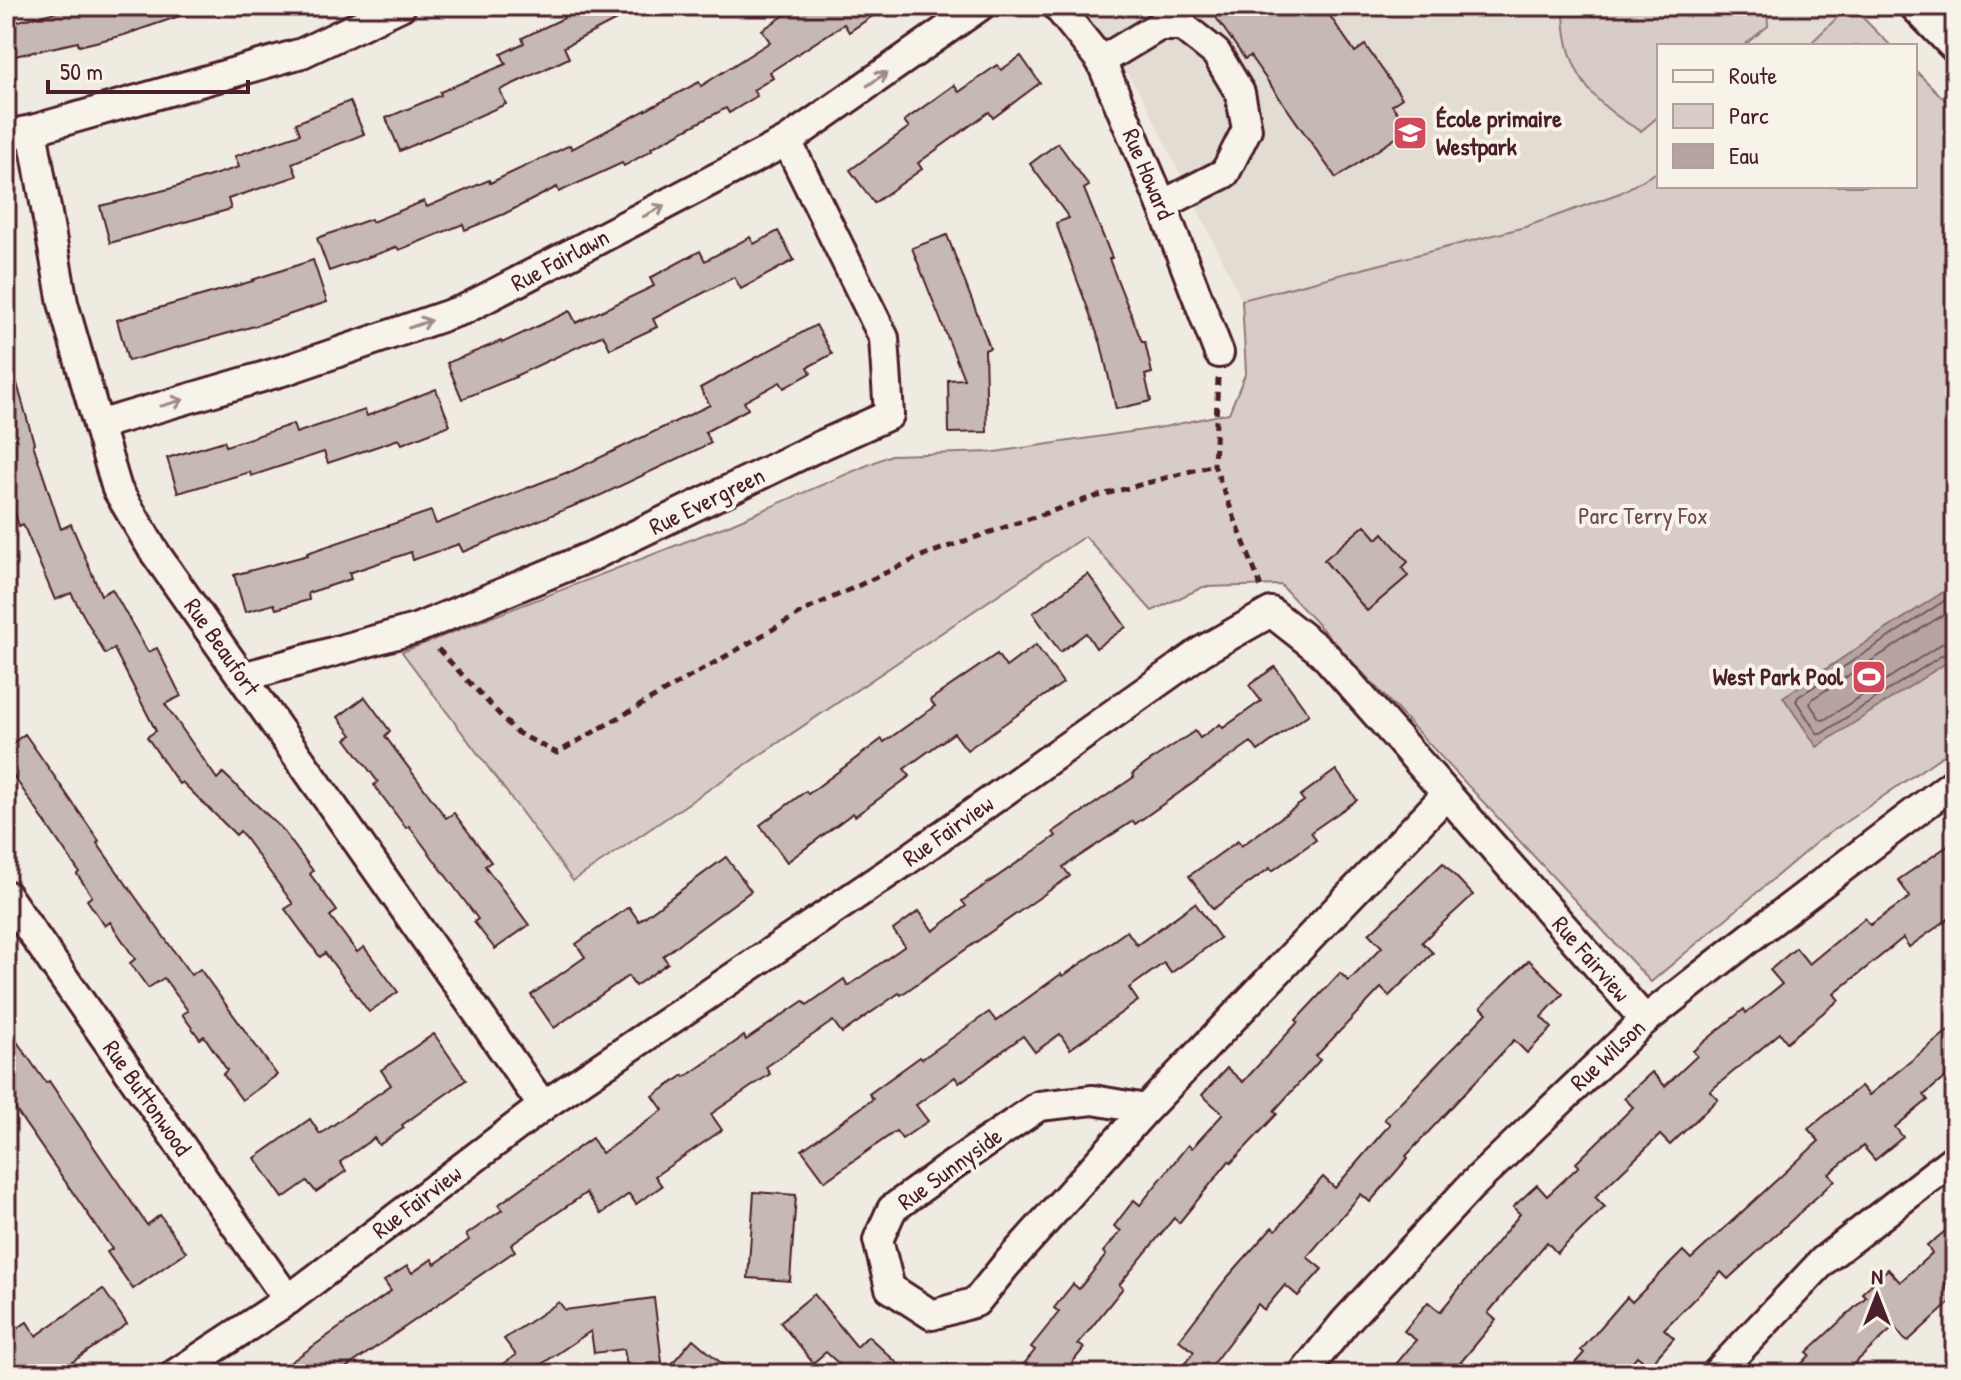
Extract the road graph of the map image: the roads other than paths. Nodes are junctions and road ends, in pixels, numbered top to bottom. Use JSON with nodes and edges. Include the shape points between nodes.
{"nodes":[{"id":1,"x":401,"y":6,"type":"edge"},
{"id":2,"x":980,"y":6,"type":"edge"},
{"id":3,"x":1057,"y":6,"type":"edge"},
{"id":4,"x":1914,"y":6,"type":"edge"},
{"id":5,"x":1955,"y":48,"type":"edge"},
{"id":6,"x":1101,"y":61,"type":"junction"},
{"id":7,"x":19,"y":133,"type":"edge"},
{"id":8,"x":787,"y":141,"type":"junction"},
{"id":9,"x":1162,"y":205,"type":"junction"},
{"id":10,"x":1219,"y":353,"type":"road end"},
{"id":11,"x":98,"y":425,"type":"junction"},
{"id":12,"x":243,"y":677,"type":"junction"},
{"id":13,"x":1955,"y":782,"type":"edge"},
{"id":14,"x":1446,"y":795,"type":"junction"},
{"id":15,"x":6,"y":895,"type":"edge"},
{"id":16,"x":1645,"y":1020,"type":"junction"},
{"id":17,"x":543,"y":1106,"type":"junction"},
{"id":18,"x":1146,"y":1109,"type":"junction"},
{"id":19,"x":1955,"y":1158,"type":"edge"},
{"id":20,"x":288,"y":1300,"type":"junction"},
{"id":21,"x":175,"y":1374,"type":"edge"},
{"id":22,"x":1303,"y":1374,"type":"edge"},
{"id":23,"x":1716,"y":1374,"type":"edge"}],
"edges":[{"from":1,"to":7,"type":"street","via":[[302,53]]},
{"from":8,"to":2,"type":"street","name":"Rue Fairlawn","one_way":true},
{"from":3,"to":6,"type":"street","name":"Rue Howard"},
{"from":4,"to":5,"type":"street"},
{"from":6,"to":9,"type":"street","name":"Rue Howard"},
{"from":6,"to":9,"type":"street","via":[[1159,26],[1182,26],[1216,53],[1240,93],[1247,129],[1225,173]]},
{"from":7,"to":11,"type":"street","name":"Rue Beaufort"},
{"from":11,"to":8,"type":"street","name":"Rue Fairlawn","one_way":true,"via":[[286,370],[465,309]]},
{"from":8,"to":12,"type":"street","name":"Rue Evergreen","via":[[884,338],[889,415],[592,556],[418,628]]},
{"from":9,"to":10,"type":"street","name":"Rue Howard"},
{"from":11,"to":12,"type":"street","name":"Rue Beaufort","via":[[117,489],[153,550]]},
{"from":12,"to":17,"type":"street","name":"Rue Beaufort"},
{"from":13,"to":16,"type":"street","name":"Rue Wilson"},
{"from":14,"to":16,"type":"street","name":"Rue Fairview"},
{"from":14,"to":17,"type":"street","name":"Rue Fairview","via":[[1323,653],[1271,612],[1202,651],[903,863]]},
{"from":14,"to":18,"type":"street","name":"Rue Sunnyside"},
{"from":15,"to":20,"type":"street","name":"Rue Buttonwood"},
{"from":16,"to":22,"type":"street","name":"Rue Wilson","via":[[1470,1187]]},
{"from":17,"to":20,"type":"street","name":"Rue Fairview"},
{"from":18,"to":18,"type":"street","name":"Rue Sunnyside","via":[[1093,1100],[1039,1106],[944,1171],[892,1209],[878,1240],[890,1288],[932,1315],[976,1302]]},
{"from":19,"to":23,"type":"street","via":[[1824,1260]]},
{"from":20,"to":21,"type":"street","name":"Rue Fairview"}]}
